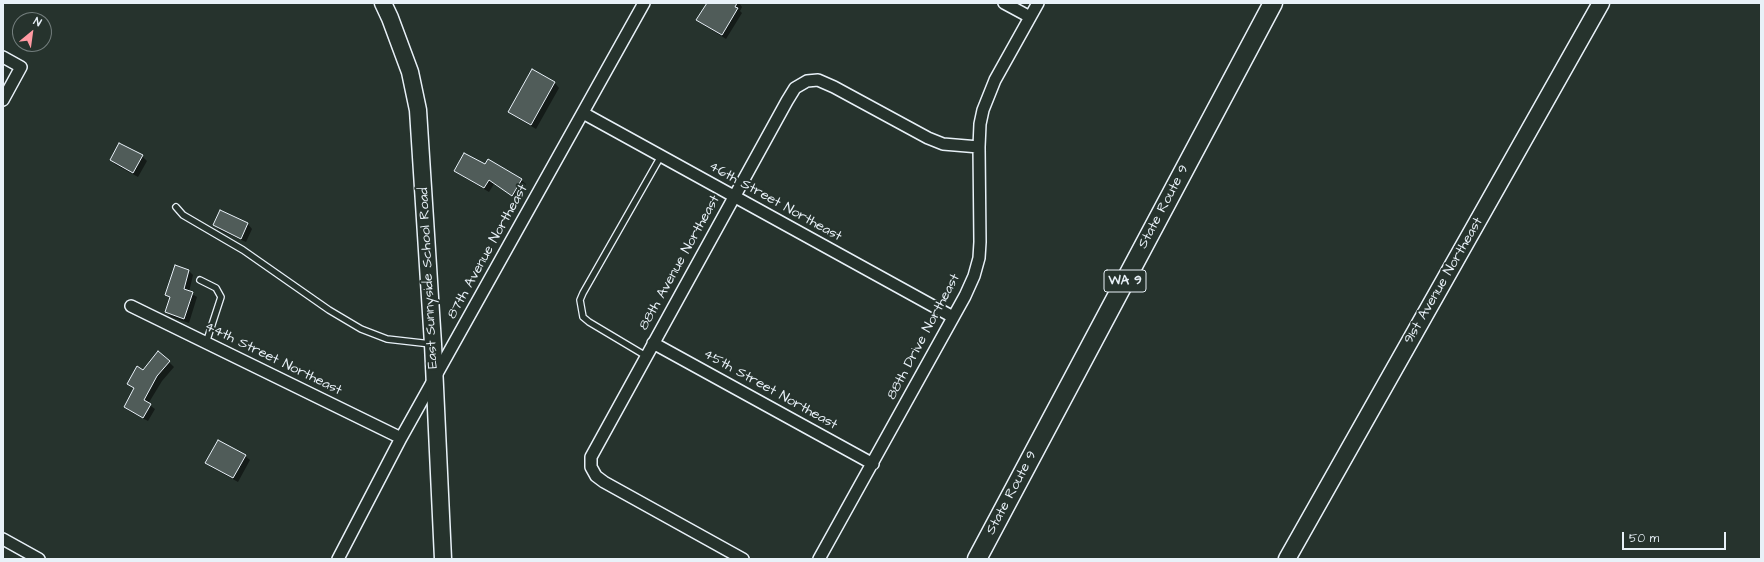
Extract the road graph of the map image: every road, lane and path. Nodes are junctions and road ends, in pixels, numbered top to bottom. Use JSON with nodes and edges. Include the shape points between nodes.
{"nodes":[{"id":1,"x":383,"y":3,"type":"edge"},
{"id":2,"x":644,"y":3,"type":"edge"},
{"id":3,"x":1004,"y":3,"type":"edge"},
{"id":4,"x":1038,"y":3,"type":"edge"},
{"id":5,"x":1273,"y":3,"type":"edge"},
{"id":6,"x":1602,"y":3,"type":"edge"},
{"id":7,"x":1030,"y":17,"type":"junction"},
{"id":8,"x":3,"y":57,"type":"edge"},
{"id":9,"x":3,"y":100,"type":"edge"},
{"id":10,"x":583,"y":113,"type":"junction"},
{"id":11,"x":979,"y":147,"type":"junction"},
{"id":12,"x":661,"y":156,"type":"junction"},
{"id":13,"x":734,"y":197,"type":"junction"},
{"id":14,"x":176,"y":207,"type":"dead end"},
{"id":15,"x":200,"y":280,"type":"dead end"},
{"id":16,"x":131,"y":306,"type":"dead end"},
{"id":17,"x":953,"y":317,"type":"junction"},
{"id":18,"x":206,"y":343,"type":"junction"},
{"id":19,"x":653,"y":343,"type":"junction"},
{"id":20,"x":434,"y":344,"type":"junction"},
{"id":21,"x":646,"y":356,"type":"junction"},
{"id":22,"x":435,"y":379,"type":"junction"},
{"id":23,"x":401,"y":438,"type":"junction"},
{"id":24,"x":872,"y":464,"type":"junction"},
{"id":25,"x":3,"y":539,"type":"edge"},
{"id":26,"x":39,"y":559,"type":"edge"},
{"id":27,"x":338,"y":559,"type":"edge"},
{"id":28,"x":443,"y":559,"type":"edge"},
{"id":29,"x":743,"y":559,"type":"edge"},
{"id":30,"x":819,"y":559,"type":"edge"},
{"id":31,"x":977,"y":559,"type":"edge"},
{"id":32,"x":1287,"y":559,"type":"edge"}],
"edges":[{"from":1,"to":20,"type":"street","name":"East Sunnyside School Road","via":[[408,65],[418,110]]},
{"from":2,"to":10,"type":"street","name":"87th Avenue Northeast"},
{"from":3,"to":7,"type":"street"},
{"from":4,"to":7,"type":"street","name":"88th Drive Northeast"},
{"from":5,"to":31,"type":"main road","name":"State Route 9","number":"WA 9"},
{"from":6,"to":32,"type":"street","name":"91st Avenue Northeast"},
{"from":7,"to":11,"type":"street","name":"88th Drive Northeast","via":[[988,96],[980,124]]},
{"from":8,"to":9,"type":"street","via":[[21,67]]},
{"from":10,"to":12,"type":"street","name":"46th Street Northeast"},
{"from":10,"to":22,"type":"street","name":"87th Avenue Northeast"},
{"from":11,"to":13,"type":"street","name":"88th Avenue Northeast","via":[[943,144],[834,87],[818,80],[807,81],[795,88]]},
{"from":11,"to":17,"type":"street","name":"88th Drive Northeast","via":[[979,258],[974,276]]},
{"from":12,"to":13,"type":"street","name":"46th Street Northeast"},
{"from":12,"to":21,"type":"lane","via":[[580,300],[583,317]]},
{"from":13,"to":17,"type":"street","name":"46th Street Northeast"},
{"from":13,"to":19,"type":"street","name":"88th Avenue Northeast"},
{"from":14,"to":20,"type":"lane","via":[[182,215],[243,250],[361,329],[387,339]]},
{"from":15,"to":18,"type":"lane","via":[[216,288],[221,297]]},
{"from":16,"to":18,"type":"street","name":"44th Street Northeast"},
{"from":17,"to":24,"type":"street","name":"88th Drive Northeast"},
{"from":18,"to":23,"type":"street","name":"44th Street Northeast"},
{"from":19,"to":21,"type":"street","name":"88th Avenue Northeast"},
{"from":19,"to":24,"type":"street","name":"45th Street Northeast"},
{"from":20,"to":22,"type":"street","name":"East Sunnyside School Road"},
{"from":21,"to":29,"type":"street","name":"88th Avenue Northeast","via":[[594,449],[591,467],[596,476],[604,482]]},
{"from":22,"to":23,"type":"street","name":"87th Avenue Northeast"},
{"from":22,"to":28,"type":"street","name":"East Sunnyside School Road"},
{"from":23,"to":27,"type":"street","name":"87th Avenue Northeast"},
{"from":24,"to":30,"type":"street","name":"88th Drive Northeast"},
{"from":25,"to":26,"type":"street"}]}
